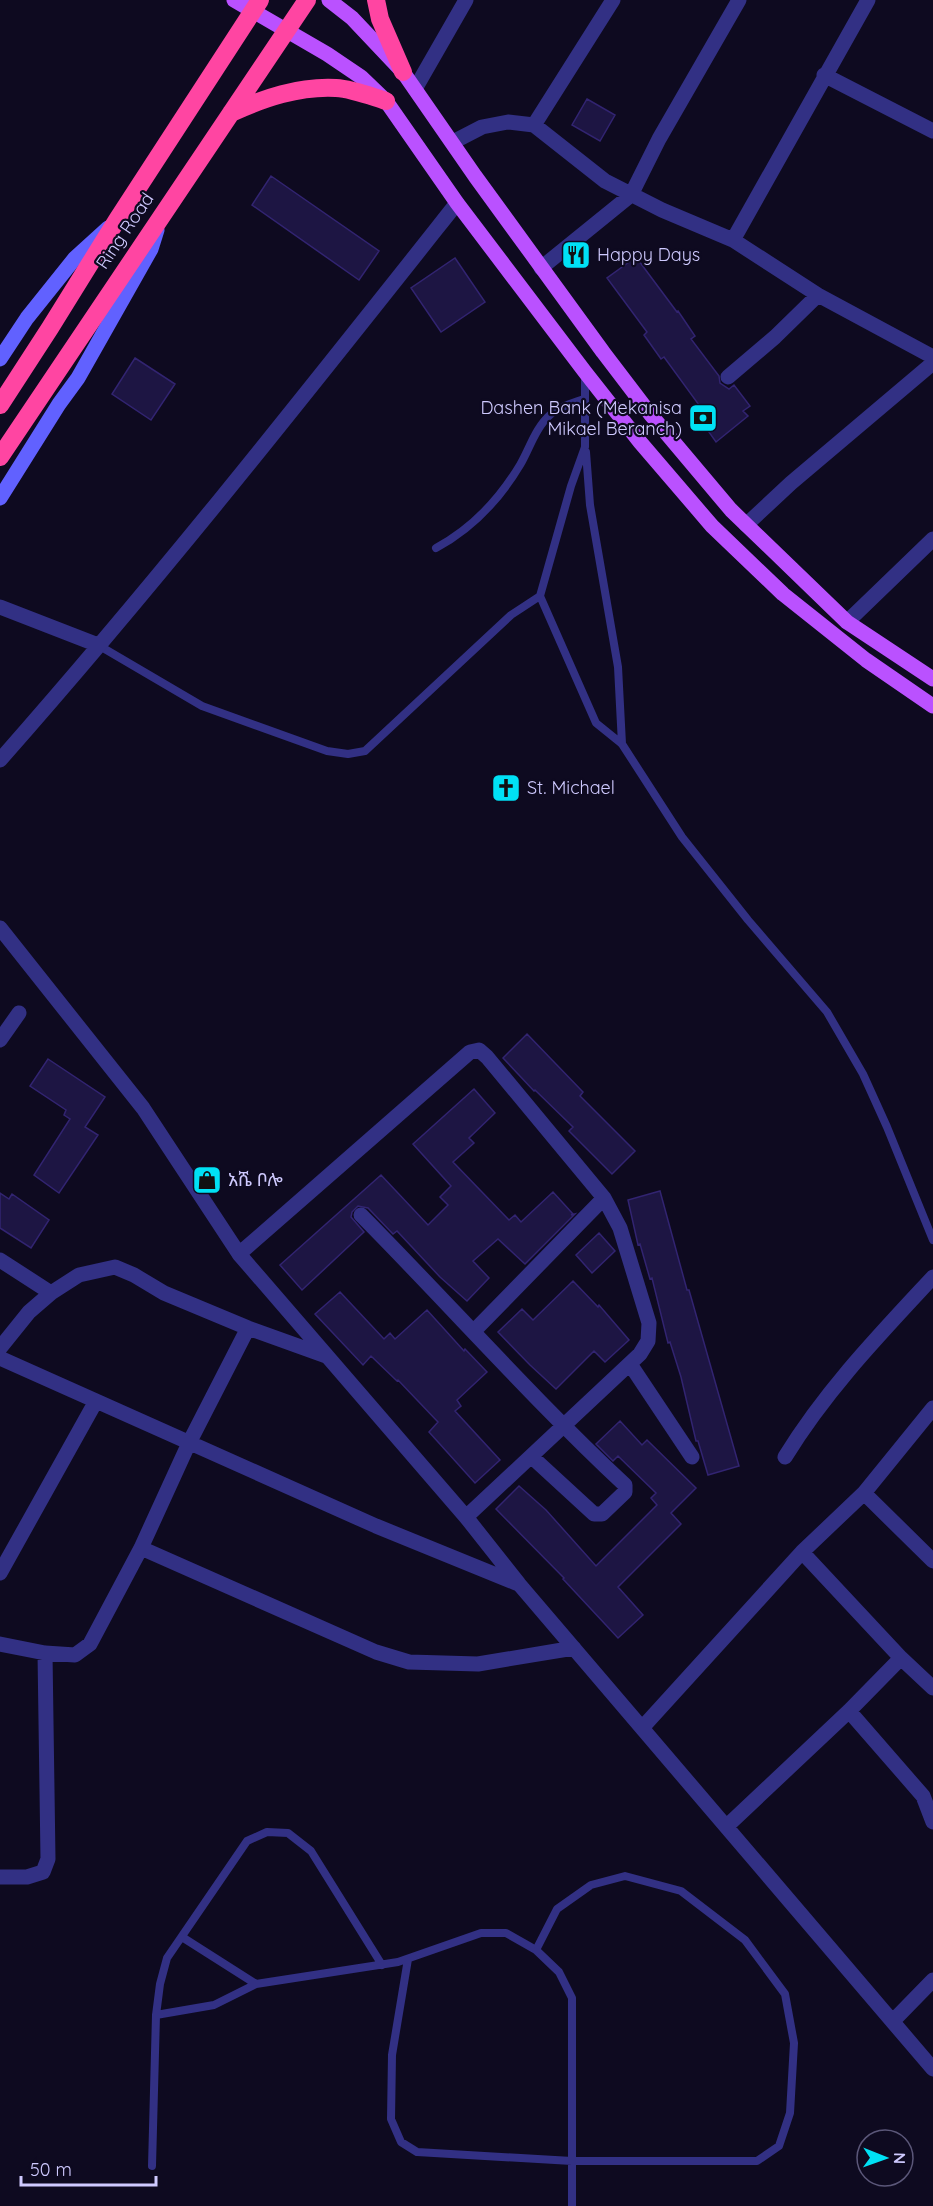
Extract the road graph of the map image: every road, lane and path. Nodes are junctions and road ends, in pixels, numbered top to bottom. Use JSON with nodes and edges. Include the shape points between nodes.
{"nodes":[{"id":1,"x":234,"y":0,"type":"edge"},
{"id":2,"x":307,"y":0,"type":"edge"},
{"id":3,"x":329,"y":0,"type":"edge"},
{"id":4,"x":376,"y":0,"type":"edge"},
{"id":5,"x":466,"y":0,"type":"edge"},
{"id":6,"x":613,"y":0,"type":"edge"},
{"id":7,"x":739,"y":0,"type":"edge"},
{"id":8,"x":868,"y":0,"type":"edge"},
{"id":9,"x":256,"y":5,"type":"edge"},
{"id":10,"x":288,"y":31,"type":"junction"},
{"id":11,"x":403,"y":72,"type":"junction"},
{"id":12,"x":824,"y":75,"type":"junction"},
{"id":13,"x":415,"y":89,"type":"junction"},
{"id":14,"x":386,"y":101,"type":"junction"},
{"id":15,"x":229,"y":113,"type":"junction"},
{"id":16,"x":534,"y":125,"type":"junction"},
{"id":17,"x":933,"y":131,"type":"edge"},
{"id":18,"x":453,"y":142,"type":"junction"},
{"id":19,"x":631,"y":195,"type":"junction"},
{"id":20,"x":457,"y":203,"type":"junction"},
{"id":21,"x":163,"y":213,"type":"junction"},
{"id":22,"x":117,"y":220,"type":"junction"},
{"id":23,"x":733,"y":240,"type":"junction"},
{"id":24,"x":541,"y":267,"type":"junction"},
{"id":25,"x":818,"y":296,"type":"junction"},
{"id":26,"x":933,"y":357,"type":"edge"},
{"id":27,"x":0,"y":359,"type":"edge"},
{"id":28,"x":933,"y":363,"type":"edge"},
{"id":29,"x":585,"y":372,"type":"junction"},
{"id":30,"x":728,"y":377,"type":"dead end"},
{"id":31,"x":584,"y":399,"type":"junction"},
{"id":32,"x":0,"y":405,"type":"edge"},
{"id":33,"x":585,"y":447,"type":"junction"},
{"id":34,"x":0,"y":457,"type":"edge"},
{"id":35,"x":0,"y":498,"type":"edge"},
{"id":36,"x":746,"y":525,"type":"junction"},
{"id":37,"x":933,"y":539,"type":"edge"},
{"id":38,"x":436,"y":548,"type":"dead end"},
{"id":39,"x":799,"y":575,"type":"junction"},
{"id":40,"x":783,"y":594,"type":"junction"},
{"id":41,"x":540,"y":596,"type":"junction"},
{"id":42,"x":0,"y":607,"type":"edge"},
{"id":43,"x":848,"y":622,"type":"junction"},
{"id":44,"x":98,"y":645,"type":"junction"},
{"id":45,"x":933,"y":679,"type":"edge"},
{"id":46,"x":933,"y":706,"type":"edge"},
{"id":47,"x":622,"y":744,"type":"junction"},
{"id":48,"x":0,"y":760,"type":"edge"},
{"id":49,"x":0,"y":928,"type":"edge"},
{"id":50,"x":20,"y":1013,"type":"dead end"},
{"id":51,"x":0,"y":1040,"type":"edge"},
{"id":52,"x":604,"y":1198,"type":"junction"},
{"id":53,"x":361,"y":1215,"type":"dead end"},
{"id":54,"x":933,"y":1239,"type":"edge"},
{"id":55,"x":239,"y":1254,"type":"junction"},
{"id":56,"x":0,"y":1260,"type":"edge"},
{"id":57,"x":933,"y":1277,"type":"edge"},
{"id":58,"x":51,"y":1293,"type":"junction"},
{"id":59,"x":248,"y":1328,"type":"junction"},
{"id":60,"x":474,"y":1332,"type":"junction"},
{"id":61,"x":0,"y":1348,"type":"edge"},
{"id":62,"x":328,"y":1357,"type":"junction"},
{"id":63,"x":0,"y":1358,"type":"edge"},
{"id":64,"x":630,"y":1364,"type":"junction"},
{"id":65,"x":96,"y":1401,"type":"junction"},
{"id":66,"x":933,"y":1408,"type":"edge"},
{"id":67,"x":563,"y":1427,"type":"junction"},
{"id":68,"x":189,"y":1443,"type":"junction"},
{"id":69,"x":532,"y":1457,"type":"junction"},
{"id":70,"x":692,"y":1457,"type":"dead end"},
{"id":71,"x":785,"y":1457,"type":"dead end"},
{"id":72,"x":864,"y":1493,"type":"junction"},
{"id":73,"x":466,"y":1517,"type":"junction"},
{"id":74,"x":141,"y":1548,"type":"junction"},
{"id":75,"x":802,"y":1552,"type":"junction"},
{"id":76,"x":933,"y":1561,"type":"edge"},
{"id":77,"x":0,"y":1573,"type":"edge"},
{"id":78,"x":519,"y":1584,"type":"junction"},
{"id":79,"x":0,"y":1644,"type":"edge"},
{"id":80,"x":574,"y":1648,"type":"junction"},
{"id":81,"x":45,"y":1653,"type":"junction"},
{"id":82,"x":900,"y":1658,"type":"junction"},
{"id":83,"x":933,"y":1688,"type":"edge"},
{"id":84,"x":849,"y":1711,"type":"junction"},
{"id":85,"x":642,"y":1728,"type":"junction"},
{"id":86,"x":928,"y":1791,"type":"edge"},
{"id":87,"x":933,"y":1822,"type":"edge"},
{"id":88,"x":727,"y":1826,"type":"junction"},
{"id":89,"x":0,"y":1877,"type":"edge"},
{"id":90,"x":182,"y":1936,"type":"junction"},
{"id":91,"x":536,"y":1950,"type":"junction"},
{"id":92,"x":408,"y":1959,"type":"junction"},
{"id":93,"x":382,"y":1965,"type":"junction"},
{"id":94,"x":933,"y":1980,"type":"edge"},
{"id":95,"x":256,"y":1984,"type":"junction"},
{"id":96,"x":156,"y":2015,"type":"junction"},
{"id":97,"x":893,"y":2021,"type":"junction"},
{"id":98,"x":933,"y":2069,"type":"edge"},
{"id":99,"x":572,"y":2161,"type":"junction"},
{"id":100,"x":152,"y":2166,"type":"dead end"},
{"id":101,"x":572,"y":2206,"type":"edge"}],
"edges":[{"from":1,"to":9,"type":"main road"},
{"from":2,"to":10,"type":"highway","name":"Ring Road"},
{"from":3,"to":11,"type":"main road","via":[[379,44]]},
{"from":4,"to":11,"type":"highway"},
{"from":5,"to":13,"type":"street"},
{"from":6,"to":16,"type":"street"},
{"from":7,"to":19,"type":"street"},
{"from":8,"to":12,"type":"street"},
{"from":9,"to":10,"type":"main road"},
{"from":9,"to":22,"type":"highway","name":"Ring Road"},
{"from":10,"to":14,"type":"main road","via":[[361,77]]},
{"from":10,"to":15,"type":"highway","name":"Ring Road"},
{"from":11,"to":13,"type":"main road"},
{"from":12,"to":17,"type":"street"},
{"from":12,"to":23,"type":"street"},
{"from":13,"to":18,"type":"main road"},
{"from":14,"to":15,"type":"highway","via":[[338,88],[309,89],[260,100]]},
{"from":14,"to":20,"type":"main road"},
{"from":15,"to":21,"type":"highway","name":"Ring Road"},
{"from":16,"to":18,"type":"street","via":[[508,122],[482,127]]},
{"from":16,"to":19,"type":"street","via":[[605,181]]},
{"from":18,"to":24,"type":"main road"},
{"from":19,"to":23,"type":"street"},
{"from":19,"to":24,"type":"street"},
{"from":20,"to":29,"type":"main road"},
{"from":20,"to":44,"type":"street","via":[[269,440]]},
{"from":21,"to":34,"type":"highway","name":"Ring Road"},
{"from":21,"to":35,"type":"street","via":[[151,249],[78,378]]},
{"from":22,"to":27,"type":"street","via":[[75,258]]},
{"from":22,"to":32,"type":"highway","name":"Ring Road"},
{"from":23,"to":25,"type":"street"},
{"from":24,"to":36,"type":"main road","via":[[651,415]]},
{"from":25,"to":26,"type":"street"},
{"from":25,"to":30,"type":"street"},
{"from":28,"to":36,"type":"street"},
{"from":29,"to":31,"type":"lane"},
{"from":29,"to":40,"type":"main road","via":[[712,526]]},
{"from":31,"to":33,"type":"lane"},
{"from":31,"to":38,"type":"lane","via":[[552,412],[537,429],[521,463],[497,498],[477,521]]},
{"from":33,"to":41,"type":"lane"},
{"from":33,"to":47,"type":"lane","via":[[590,505],[618,667]]},
{"from":36,"to":39,"type":"main road"},
{"from":37,"to":43,"type":"street"},
{"from":39,"to":40,"type":"main road"},
{"from":39,"to":43,"type":"main road"},
{"from":40,"to":46,"type":"main road","via":[[866,660]]},
{"from":41,"to":44,"type":"lane","via":[[510,615],[365,751],[348,754],[317,748],[202,706]]},
{"from":41,"to":47,"type":"lane","via":[[596,723]]},
{"from":42,"to":44,"type":"street"},
{"from":43,"to":45,"type":"main road"},
{"from":44,"to":48,"type":"street"},
{"from":47,"to":54,"type":"lane","via":[[682,837],[827,1012],[863,1074]]},
{"from":49,"to":55,"type":"street","via":[[143,1108]]},
{"from":50,"to":51,"type":"street"},
{"from":52,"to":55,"type":"street","via":[[479,1050],[470,1052]]},
{"from":52,"to":60,"type":"street"},
{"from":52,"to":64,"type":"street","via":[[620,1228],[649,1323],[648,1341]]},
{"from":53,"to":60,"type":"street"},
{"from":55,"to":62,"type":"street"},
{"from":56,"to":58,"type":"street"},
{"from":57,"to":71,"type":"street","via":[[850,1366]]},
{"from":58,"to":59,"type":"street","via":[[79,1275],[115,1268]]},
{"from":58,"to":61,"type":"street","via":[[29,1312]]},
{"from":59,"to":62,"type":"street"},
{"from":59,"to":68,"type":"street"},
{"from":60,"to":67,"type":"street"},
{"from":62,"to":73,"type":"street"},
{"from":63,"to":65,"type":"street"},
{"from":64,"to":67,"type":"street"},
{"from":64,"to":70,"type":"street"},
{"from":65,"to":68,"type":"street"},
{"from":65,"to":77,"type":"street"},
{"from":66,"to":72,"type":"street"},
{"from":67,"to":69,"type":"street"},
{"from":67,"to":69,"type":"street","via":[[625,1485],[625,1492],[610,1507],[602,1514],[594,1514]]},
{"from":68,"to":74,"type":"street"},
{"from":68,"to":78,"type":"street"},
{"from":69,"to":73,"type":"street"},
{"from":72,"to":75,"type":"street"},
{"from":72,"to":76,"type":"street"},
{"from":73,"to":78,"type":"street"},
{"from":74,"to":80,"type":"street","via":[[365,1648],[409,1662],[478,1664]]},
{"from":74,"to":81,"type":"street","via":[[90,1644],[75,1655]]},
{"from":75,"to":82,"type":"street"},
{"from":75,"to":85,"type":"street"},
{"from":78,"to":80,"type":"street"},
{"from":79,"to":81,"type":"street"},
{"from":80,"to":85,"type":"street"},
{"from":81,"to":89,"type":"street","via":[[48,1859],[43,1872],[27,1877]]},
{"from":82,"to":83,"type":"street"},
{"from":82,"to":84,"type":"street"},
{"from":84,"to":86,"type":"street"},
{"from":84,"to":88,"type":"street"},
{"from":85,"to":88,"type":"street"},
{"from":86,"to":87,"type":"street"},
{"from":88,"to":97,"type":"street"},
{"from":90,"to":93,"type":"lane","via":[[247,1841],[267,1832],[288,1833],[311,1851]]},
{"from":90,"to":95,"type":"lane"},
{"from":90,"to":96,"type":"lane","via":[[167,1958]]},
{"from":91,"to":92,"type":"lane","via":[[506,1933],[481,1933]]},
{"from":91,"to":99,"type":"lane","via":[[559,1972],[572,1998]]},
{"from":91,"to":99,"type":"lane","via":[[557,1909],[591,1885],[625,1876],[681,1891],[752,1949],[785,1994],[794,2043],[790,2113],[779,2146],[757,2162]]},
{"from":92,"to":93,"type":"lane"},
{"from":92,"to":99,"type":"lane","via":[[393,2055],[391,2119],[401,2142],[417,2152]]},
{"from":93,"to":95,"type":"lane"},
{"from":94,"to":97,"type":"street"},
{"from":95,"to":96,"type":"lane","via":[[214,2006]]},
{"from":96,"to":100,"type":"lane"},
{"from":97,"to":98,"type":"street"},
{"from":99,"to":101,"type":"lane"}]}
